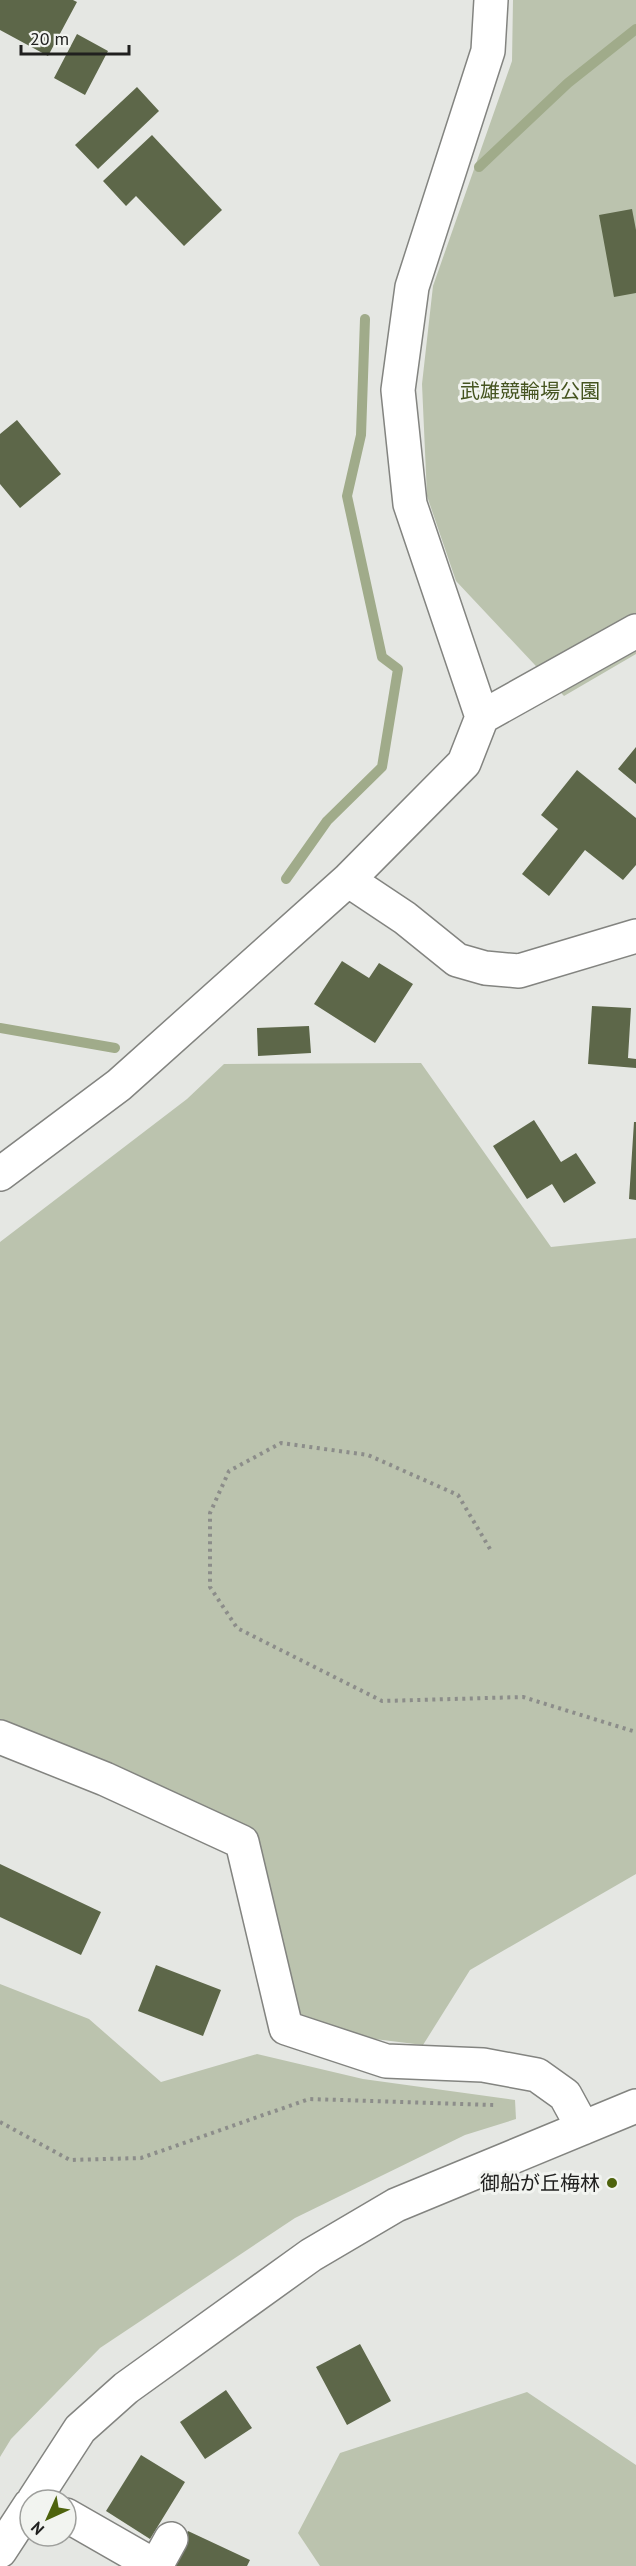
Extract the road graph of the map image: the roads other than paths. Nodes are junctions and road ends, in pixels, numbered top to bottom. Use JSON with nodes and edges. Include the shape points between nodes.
{"nodes":[{"id":1,"x":491,"y":0,"type":"edge"},
{"id":2,"x":636,"y":631,"type":"edge"},
{"id":3,"x":482,"y":717,"type":"junction"},
{"id":4,"x":348,"y":880,"type":"junction"},
{"id":5,"x":636,"y":936,"type":"edge"},
{"id":6,"x":0,"y":1174,"type":"edge"},
{"id":7,"x":0,"y":1737,"type":"edge"},
{"id":8,"x":636,"y":2106,"type":"edge"},
{"id":9,"x":583,"y":2128,"type":"junction"},
{"id":10,"x":43,"y":2488,"type":"edge"},
{"id":11,"x":78,"y":2520,"type":"edge"},
{"id":12,"x":18,"y":2525,"type":"edge"},
{"id":13,"x":0,"y":2551,"type":"edge"},
{"id":14,"x":161,"y":2557,"type":"edge"}],
"edges":[{"from":1,"to":3,"type":"street","via":[[488,51],[412,287],[398,390],[410,504]]},
{"from":2,"to":3,"type":"street"},
{"from":3,"to":4,"type":"street","via":[[465,763]]},
{"from":4,"to":5,"type":"street","via":[[405,918],[457,960],[485,968],[519,970]]},
{"from":4,"to":6,"type":"street","via":[[119,1085]]},
{"from":7,"to":9,"type":"street","via":[[105,1779],[242,1842],[286,2028],[386,2061],[483,2065],[537,2075],[565,2095]]},
{"from":8,"to":9,"type":"street"},
{"from":9,"to":10,"type":"street","via":[[396,2205],[311,2255],[126,2388],[80,2429]]},
{"from":11,"to":14,"type":"street"},
{"from":12,"to":13,"type":"street"}]}
